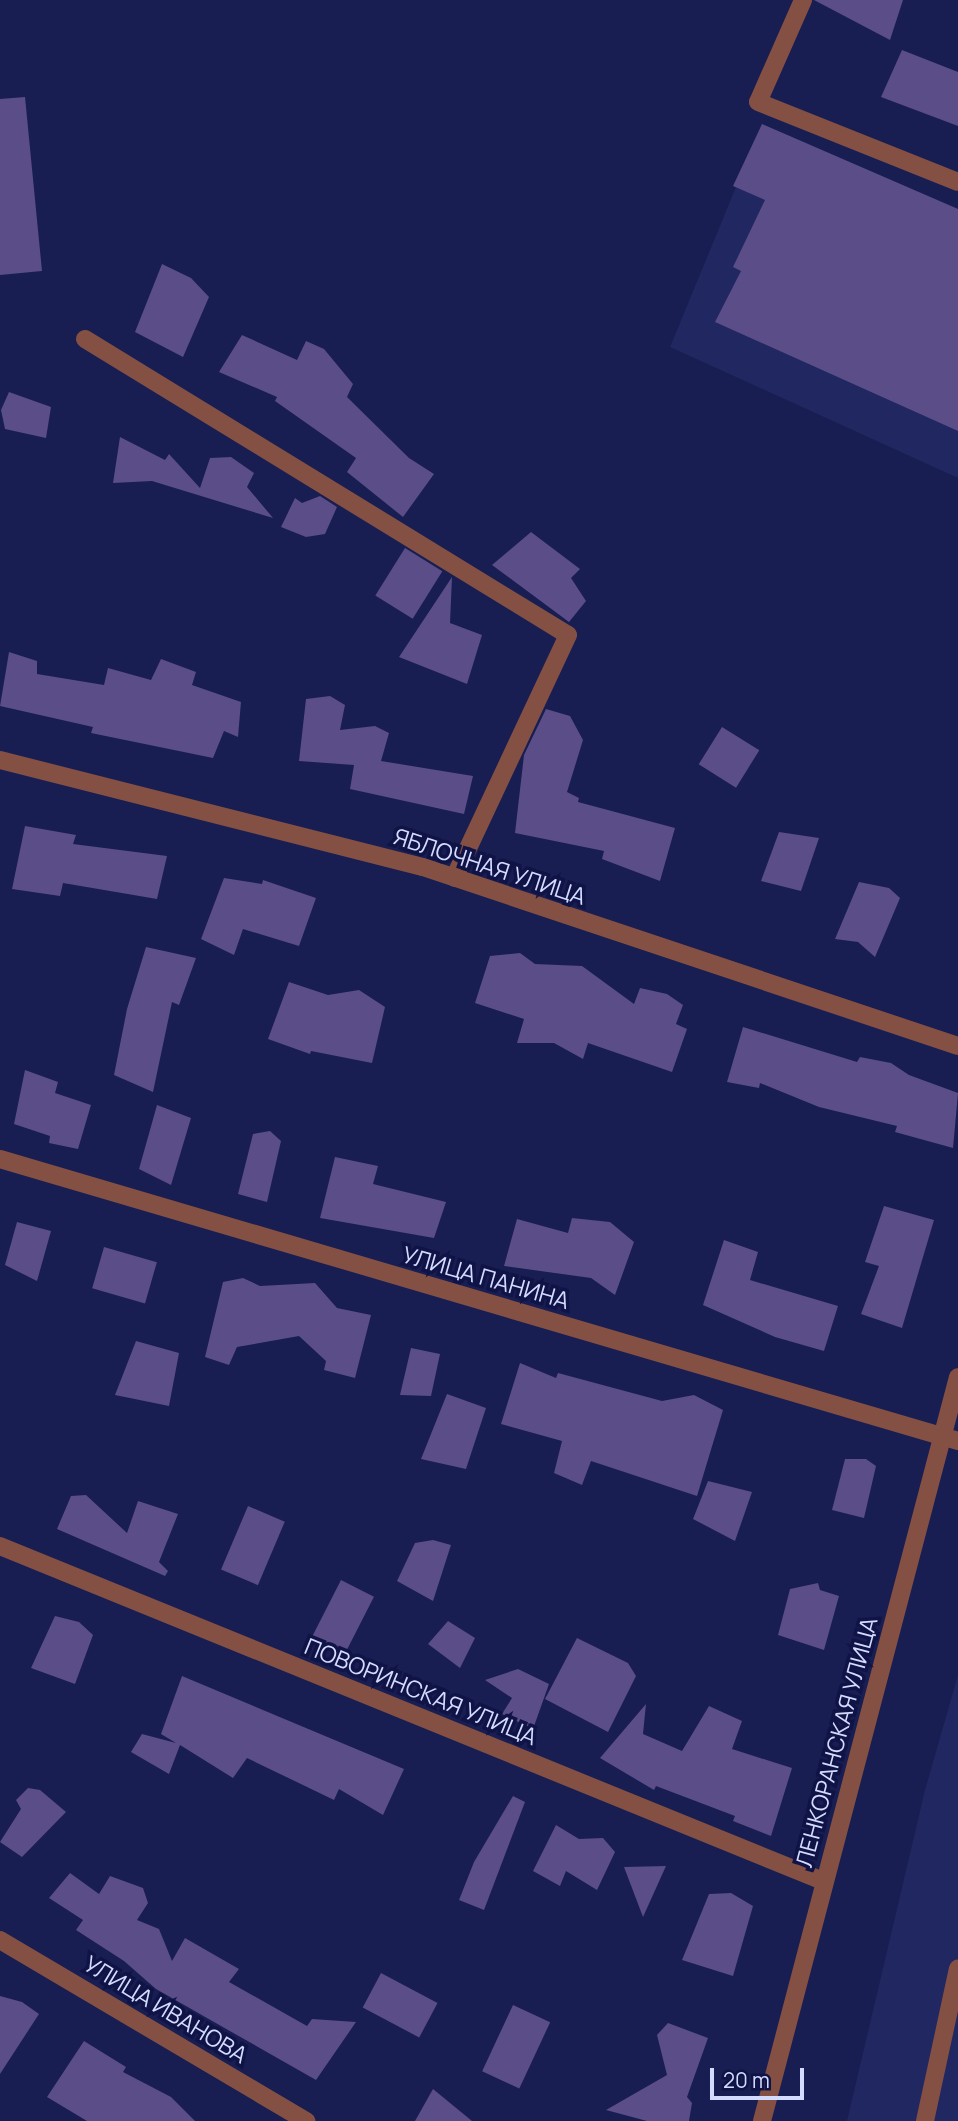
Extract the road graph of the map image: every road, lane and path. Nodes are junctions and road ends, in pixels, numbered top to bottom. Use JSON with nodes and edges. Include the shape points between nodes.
{"nodes":[{"id":1,"x":803,"y":0,"type":"edge"},
{"id":2,"x":958,"y":182,"type":"edge"},
{"id":3,"x":85,"y":339,"type":"dead end"},
{"id":4,"x":0,"y":760,"type":"edge"},
{"id":5,"x":454,"y":878,"type":"junction"},
{"id":6,"x":958,"y":1046,"type":"edge"},
{"id":7,"x":0,"y":1159,"type":"edge"},
{"id":8,"x":958,"y":1377,"type":"edge"},
{"id":9,"x":951,"y":1440,"type":"edge"},
{"id":10,"x":0,"y":1546,"type":"edge"},
{"id":11,"x":823,"y":1881,"type":"junction"},
{"id":12,"x":0,"y":1940,"type":"edge"},
{"id":13,"x":958,"y":1969,"type":"edge"},
{"id":14,"x":306,"y":2121,"type":"edge"},
{"id":15,"x":762,"y":2121,"type":"edge"},
{"id":16,"x":925,"y":2121,"type":"edge"}],
"edges":[{"from":1,"to":2,"type":"street","via":[[758,102]]},
{"from":3,"to":5,"type":"street","via":[[568,635]]},
{"from":4,"to":5,"type":"street","name":"ЯБЛОЧНАЯ УЛИЦА"},
{"from":5,"to":6,"type":"street","name":"ЯБЛОЧНАЯ УЛИЦА"},
{"from":7,"to":9,"type":"street","name":"УЛИЦА ПАНИНА"},
{"from":8,"to":9,"type":"street","name":"ЛЕНКОРАНСКАЯ УЛИЦА"},
{"from":9,"to":11,"type":"street","name":"ЛЕНКОРАНСКАЯ УЛИЦА"},
{"from":10,"to":11,"type":"street","name":"ПОВОРИНСКАЯ УЛИЦА"},
{"from":11,"to":15,"type":"street","name":"ЛЕНКОРАНСКАЯ УЛИЦА"},
{"from":12,"to":14,"type":"street","name":"УЛИЦА ИВАНОВА"},
{"from":13,"to":16,"type":"street"}]}
